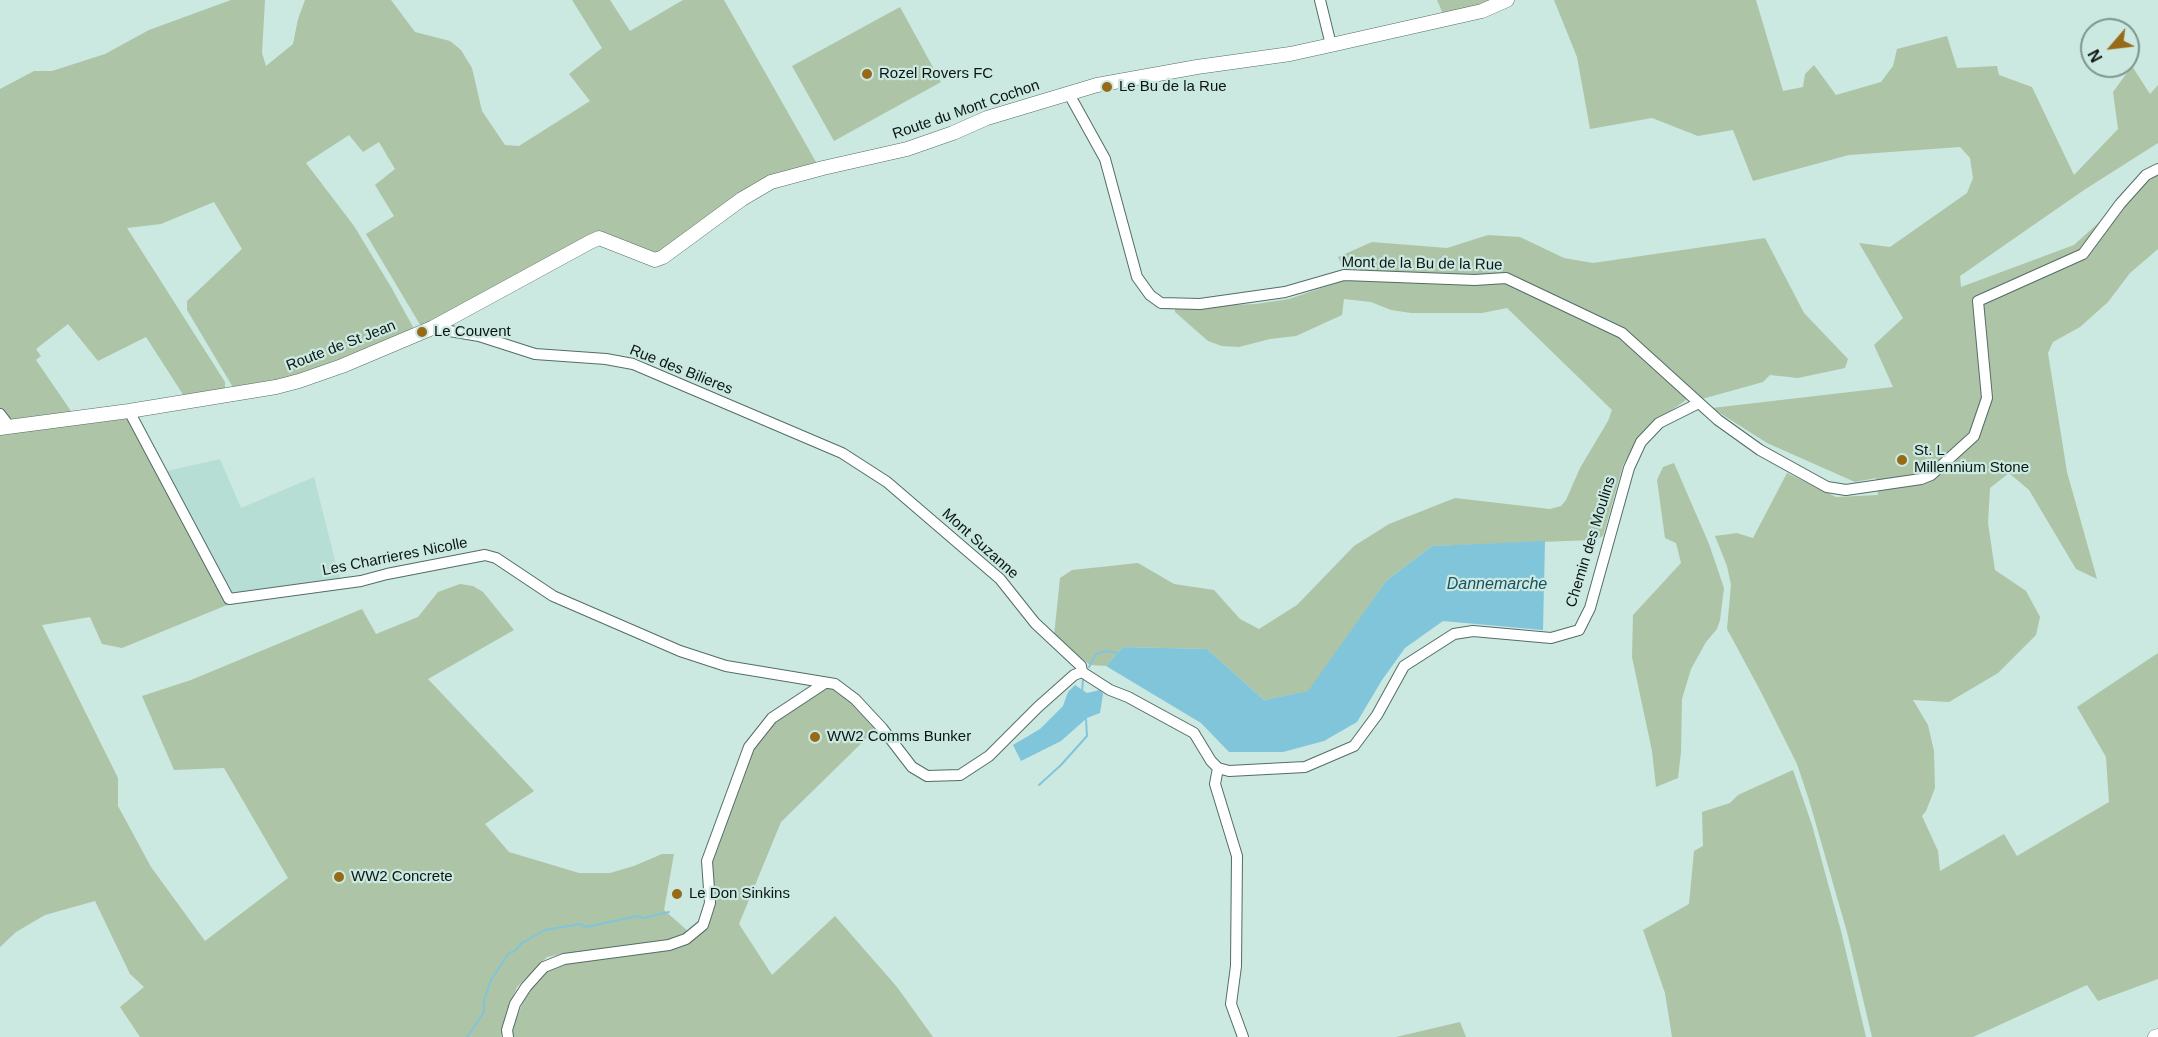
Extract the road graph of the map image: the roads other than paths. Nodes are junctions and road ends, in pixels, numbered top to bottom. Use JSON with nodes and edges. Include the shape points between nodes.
{"nodes":[{"id":1,"x":1320,"y":0,"type":"edge"},
{"id":2,"x":1507,"y":0,"type":"edge"},
{"id":3,"x":1331,"y":45,"type":"junction"},
{"id":4,"x":1069,"y":94,"type":"junction"},
{"id":5,"x":2158,"y":169,"type":"edge"},
{"id":6,"x":600,"y":238,"type":"joint"},
{"id":7,"x":432,"y":328,"type":"junction"},
{"id":8,"x":1699,"y":403,"type":"junction"},
{"id":9,"x":129,"y":411,"type":"junction"},
{"id":10,"x":0,"y":414,"type":"edge"},
{"id":11,"x":5,"y":427,"type":"edge"},
{"id":12,"x":842,"y":453,"type":"joint"},
{"id":13,"x":1082,"y":672,"type":"junction"},
{"id":14,"x":825,"y":683,"type":"junction"},
{"id":15,"x":1218,"y":768,"type":"junction"},
{"id":16,"x":508,"y":1037,"type":"edge"},
{"id":17,"x":1243,"y":1037,"type":"edge"}],
"edges":[{"from":1,"to":3,"type":"street"},
{"from":2,"to":3,"type":"main road","name":"Route du Mont Cochon","via":[[1482,11]]},
{"from":3,"to":4,"type":"main road","name":"Route du Mont Cochon","via":[[1097,85]]},
{"from":4,"to":6,"type":"main road","name":"Route du Mont Cochon","via":[[987,118],[908,149],[771,182],[655,260]]},
{"from":4,"to":8,"type":"street","name":"Mont de la Bu de la Rue","via":[[1106,159],[1137,277],[1161,303],[1200,304],[1285,292],[1344,275],[1506,278],[1622,333]]},
{"from":5,"to":8,"type":"street","via":[[2145,175],[2083,254],[1978,301],[1987,398],[1974,436],[1931,475],[1846,490],[1827,487],[1760,450]]},
{"from":6,"to":7,"type":"main road","name":"Route de St Jean"},
{"from":7,"to":9,"type":"main road","name":"Route de St Jean","via":[[342,366],[287,384]]},
{"from":7,"to":12,"type":"street","name":"Rue des Bilieres","via":[[479,336],[535,354],[633,364]]},
{"from":8,"to":15,"type":"street","name":"Chemin des Moulins","via":[[1659,423],[1641,442],[1629,468],[1590,608],[1579,630],[1551,638],[1473,631],[1454,634],[1404,666],[1377,715],[1353,746],[1305,767],[1229,771]]},
{"from":9,"to":11,"type":"main road","name":"Route de St Jean"},
{"from":9,"to":14,"type":"street","name":"Les Charrieres Nicolle","via":[[229,599],[361,581],[485,555],[506,564],[553,596],[680,651],[726,666]]},
{"from":10,"to":11,"type":"street"},
{"from":12,"to":13,"type":"street","name":"Mont Suzanne","via":[[887,482],[1000,579],[1035,623],[1081,666]]},
{"from":13,"to":14,"type":"street","via":[[1038,707],[989,756],[960,775],[944,776],[927,776],[912,766],[855,699],[835,684]]},
{"from":13,"to":15,"type":"street","via":[[1194,733]]},
{"from":14,"to":16,"type":"street","via":[[772,717],[749,747],[707,861],[710,903],[703,925],[686,939],[669,945],[564,959],[544,967],[515,1005]]},
{"from":15,"to":17,"type":"street","via":[[1215,784],[1237,856],[1236,966],[1231,1004]]}]}
